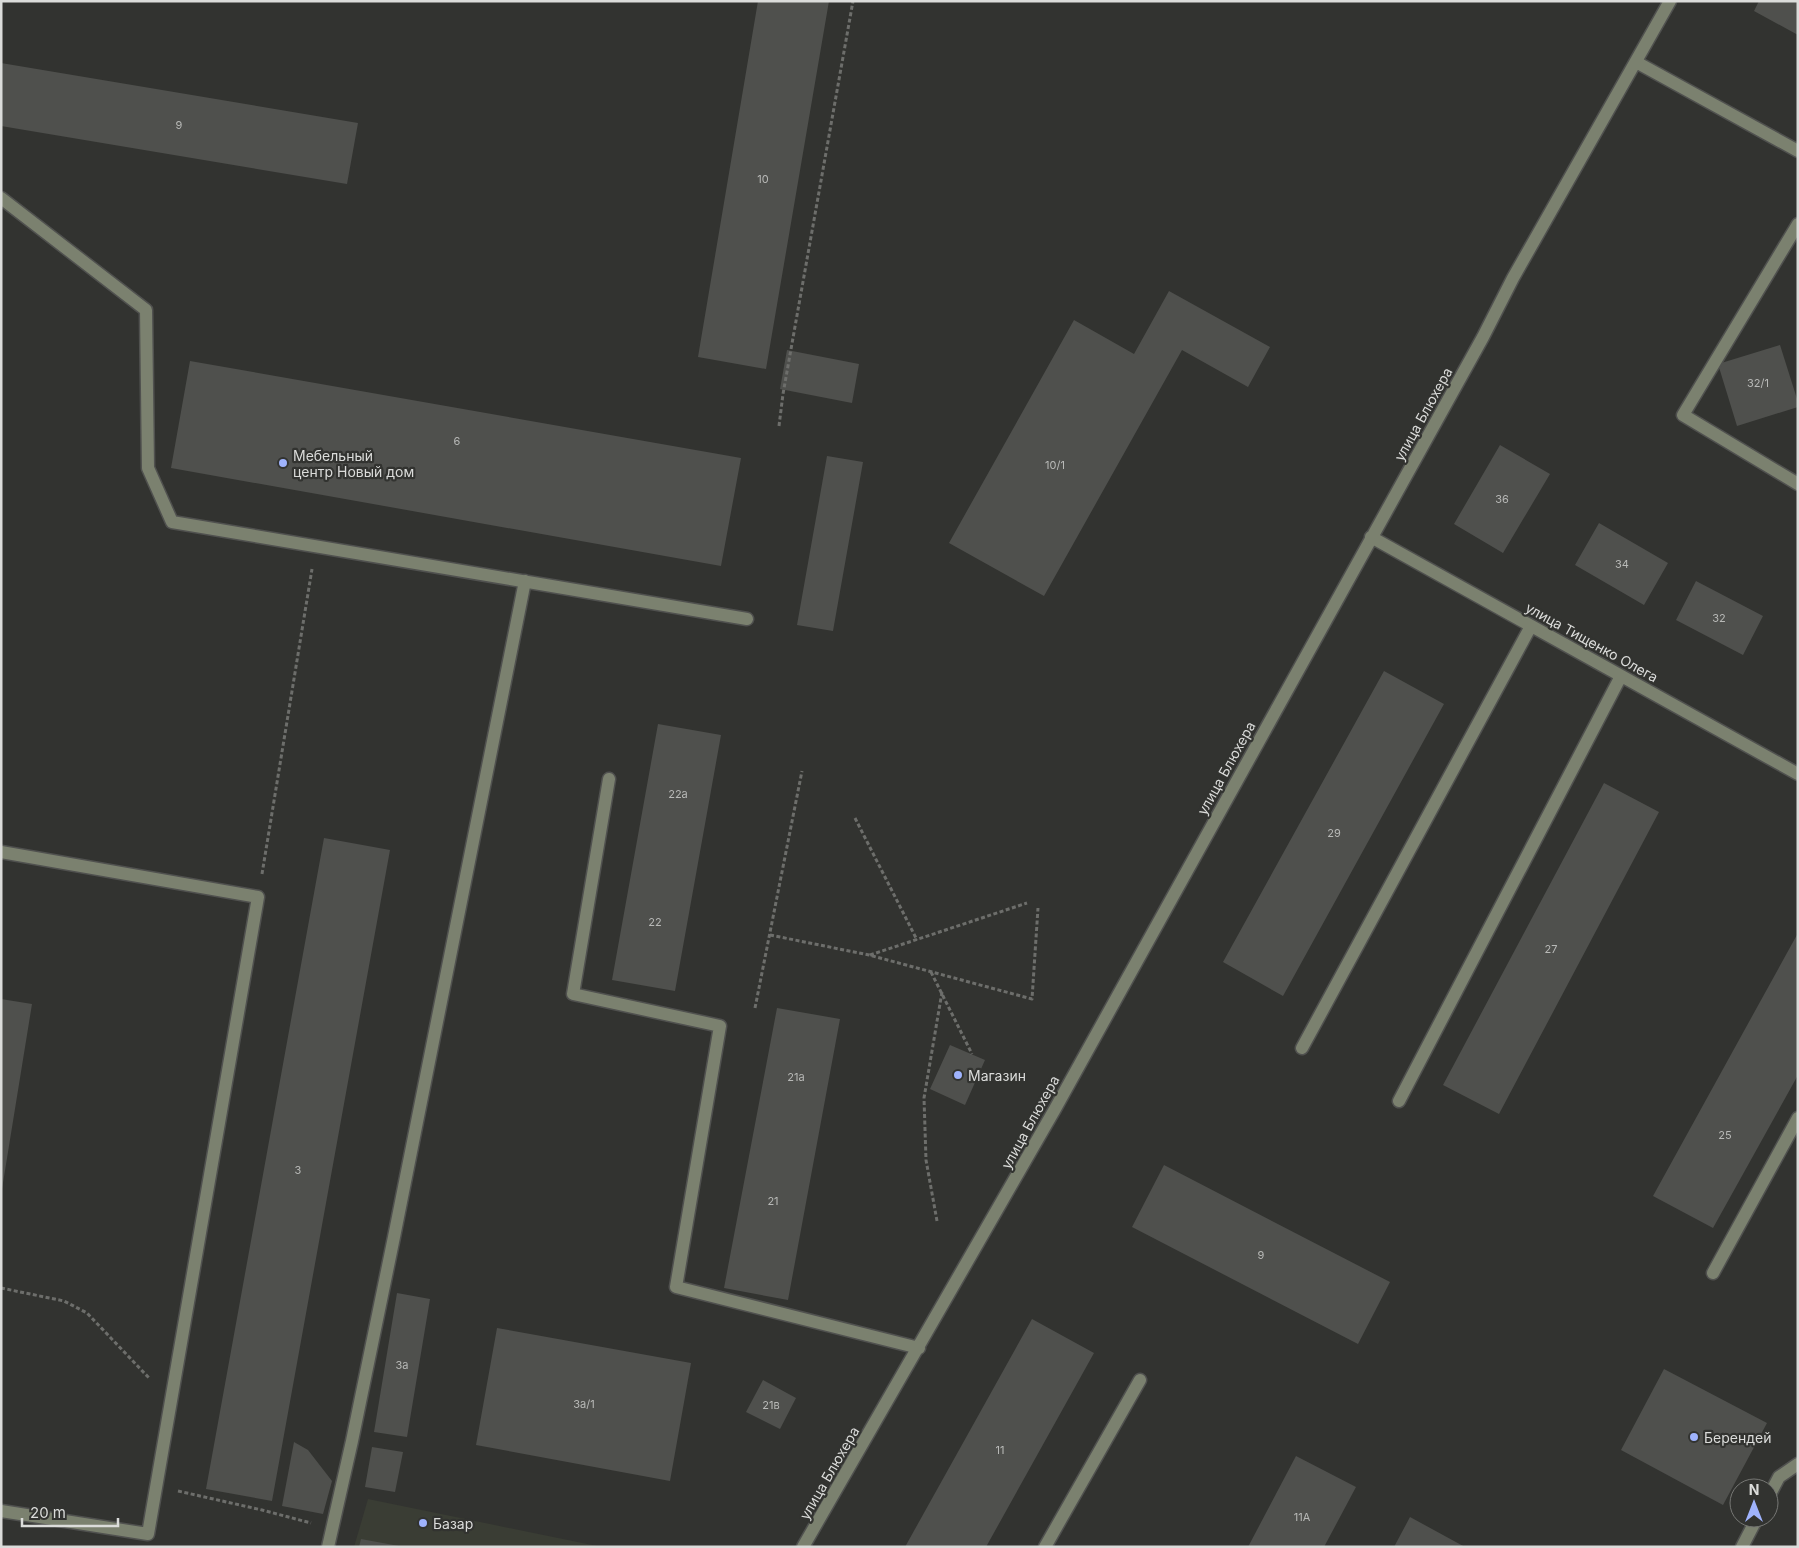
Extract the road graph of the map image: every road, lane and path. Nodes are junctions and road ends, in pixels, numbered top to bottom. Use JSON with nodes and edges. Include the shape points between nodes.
{"nodes":[{"id":1,"x":853,"y":1,"type":"edge"},
{"id":2,"x":1670,"y":1,"type":"edge"},
{"id":3,"x":1636,"y":62,"type":"junction"},
{"id":4,"x":1798,"y":151,"type":"edge"},
{"id":5,"x":1,"y":198,"type":"edge"},
{"id":6,"x":1798,"y":224,"type":"edge"},
{"id":7,"x":779,"y":426,"type":"dead end"},
{"id":8,"x":1798,"y":484,"type":"edge"},
{"id":9,"x":1371,"y":537,"type":"junction"},
{"id":10,"x":315,"y":546,"type":"junction"},
{"id":11,"x":525,"y":581,"type":"junction"},
{"id":12,"x":747,"y":619,"type":"dead end"},
{"id":13,"x":1531,"y":626,"type":"junction"},
{"id":14,"x":1621,"y":676,"type":"junction"},
{"id":15,"x":802,"y":770,"type":"dead end"},
{"id":16,"x":1798,"y":774,"type":"edge"},
{"id":17,"x":609,"y":779,"type":"dead end"},
{"id":18,"x":855,"y":818,"type":"dead end"},
{"id":19,"x":1,"y":852,"type":"edge"},
{"id":20,"x":258,"y":897,"type":"junction"},
{"id":21,"x":1027,"y":902,"type":"dead end"},
{"id":22,"x":1038,"y":908,"type":"dead end"},
{"id":23,"x":770,"y":935,"type":"junction"},
{"id":24,"x":917,"y":940,"type":"junction"},
{"id":25,"x":869,"y":955,"type":"junction"},
{"id":26,"x":931,"y":972,"type":"junction"},
{"id":27,"x":942,"y":992,"type":"junction"},
{"id":28,"x":755,"y":1008,"type":"dead end"},
{"id":29,"x":1302,"y":1048,"type":"dead end"},
{"id":30,"x":972,"y":1054,"type":"dead end"},
{"id":31,"x":1399,"y":1101,"type":"dead end"},
{"id":32,"x":1798,"y":1118,"type":"edge"},
{"id":33,"x":937,"y":1221,"type":"dead end"},
{"id":34,"x":1713,"y":1273,"type":"dead end"},
{"id":35,"x":1,"y":1288,"type":"edge"},
{"id":36,"x":919,"y":1348,"type":"junction"},
{"id":37,"x":1140,"y":1380,"type":"dead end"},
{"id":38,"x":171,"y":1400,"type":"junction"},
{"id":39,"x":1798,"y":1464,"type":"edge"},
{"id":40,"x":1778,"y":1478,"type":"edge"},
{"id":41,"x":156,"y":1486,"type":"junction"},
{"id":42,"x":1,"y":1511,"type":"edge"},
{"id":43,"x":333,"y":1528,"type":"junction"},
{"id":44,"x":1752,"y":1528,"type":"edge"},
{"id":45,"x":328,"y":1547,"type":"edge"},
{"id":46,"x":803,"y":1547,"type":"edge"},
{"id":47,"x":1045,"y":1547,"type":"edge"},
{"id":48,"x":1742,"y":1547,"type":"edge"}],
"edges":[{"from":1,"to":7,"type":"path"},
{"from":2,"to":3,"type":"street","name":"улица Блюхера"},
{"from":3,"to":4,"type":"street"},
{"from":3,"to":9,"type":"street","name":"улица Блюхера"},
{"from":5,"to":10,"type":"street","via":[[146,310],[148,468],[172,522]]},
{"from":6,"to":8,"type":"street","via":[[1683,416]]},
{"from":9,"to":13,"type":"street","name":"улица Тищенко Олега"},
{"from":9,"to":36,"type":"street","name":"улица Блюхера"},
{"from":10,"to":11,"type":"street"},
{"from":10,"to":20,"type":"path"},
{"from":11,"to":12,"type":"street"},
{"from":11,"to":43,"type":"street"},
{"from":13,"to":14,"type":"street","name":"улица Тищенко Олега"},
{"from":13,"to":29,"type":"street"},
{"from":14,"to":16,"type":"street","name":"улица Тищенко Олега"},
{"from":14,"to":31,"type":"street"},
{"from":15,"to":23,"type":"path"},
{"from":17,"to":36,"type":"street","via":[[573,994],[720,1026],[676,1287]]},
{"from":18,"to":24,"type":"path"},
{"from":19,"to":20,"type":"street"},
{"from":20,"to":38,"type":"street"},
{"from":21,"to":24,"type":"path"},
{"from":22,"to":26,"type":"path","via":[[1032,999]]},
{"from":23,"to":25,"type":"path"},
{"from":23,"to":28,"type":"path"},
{"from":24,"to":25,"type":"path"},
{"from":25,"to":26,"type":"path"},
{"from":26,"to":27,"type":"path"},
{"from":27,"to":30,"type":"path"},
{"from":27,"to":33,"type":"path","via":[[924,1098],[926,1160]]},
{"from":32,"to":34,"type":"street"},
{"from":35,"to":38,"type":"path","via":[[64,1301],[87,1312]]},
{"from":36,"to":46,"type":"street","name":"улица Блюхера"},
{"from":37,"to":47,"type":"street"},
{"from":38,"to":41,"type":"street"},
{"from":39,"to":40,"type":"street"},
{"from":41,"to":42,"type":"street","via":[[148,1534]]},
{"from":41,"to":43,"type":"path"},
{"from":43,"to":45,"type":"street"},
{"from":44,"to":48,"type":"street"}]}
